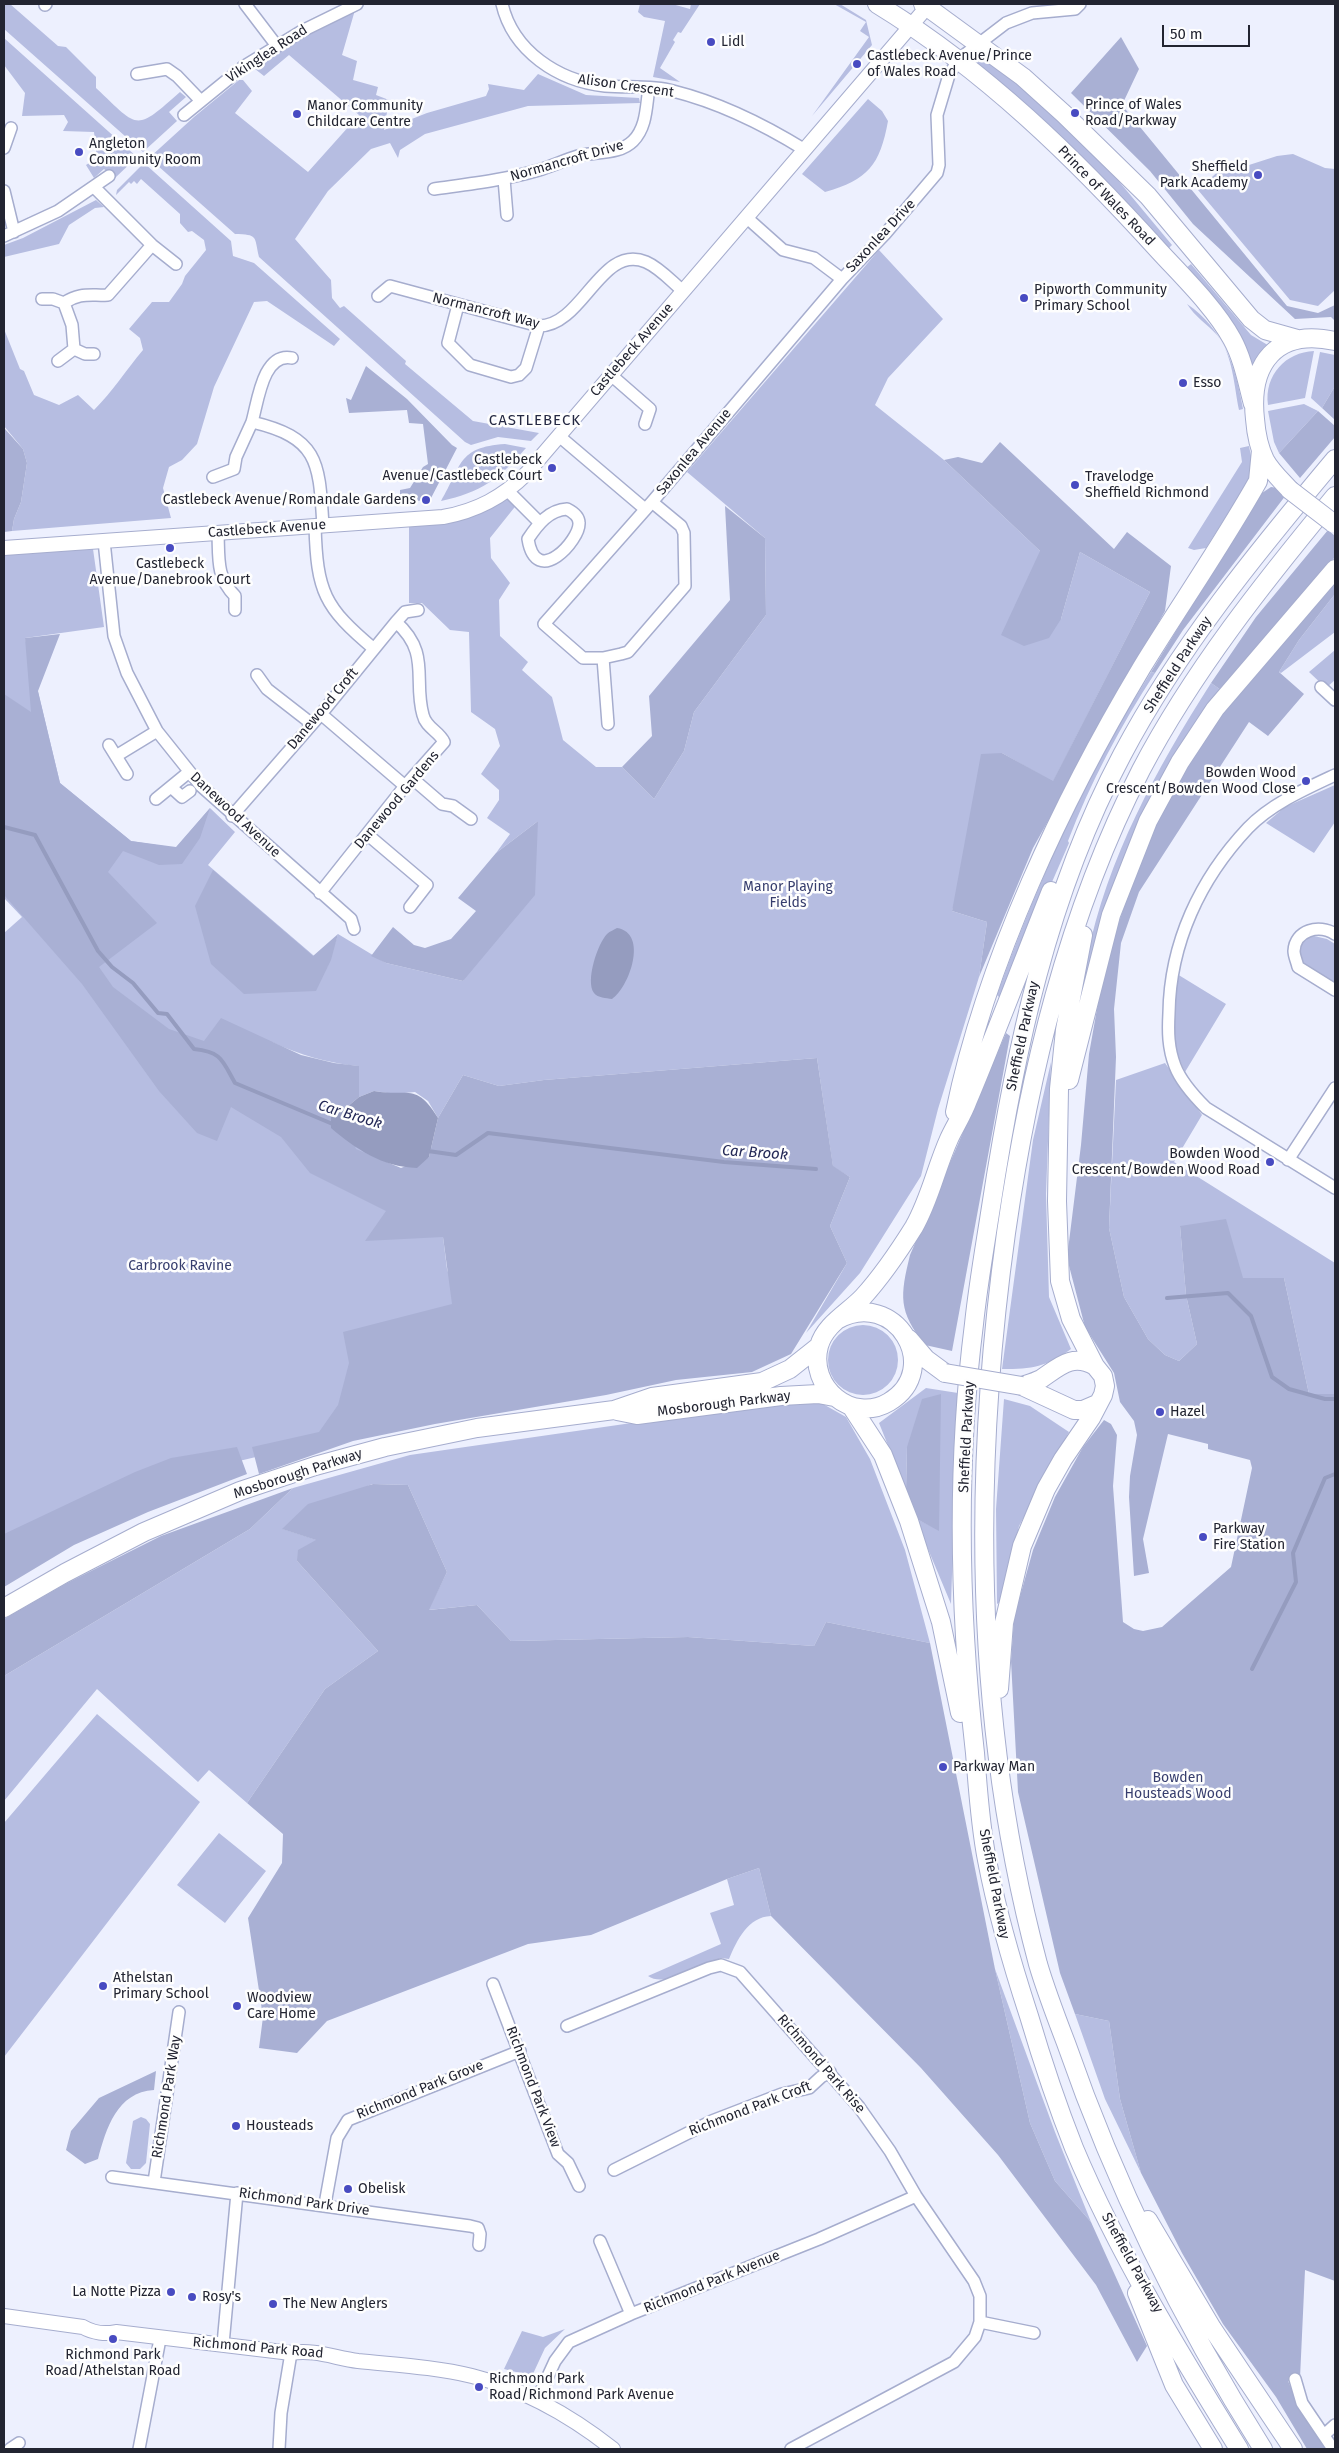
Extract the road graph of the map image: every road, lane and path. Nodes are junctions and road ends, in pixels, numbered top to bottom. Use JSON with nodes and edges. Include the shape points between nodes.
{"nodes":[{"id":1,"x":246,"y":4,"type":"edge"},
{"id":2,"x":357,"y":4,"type":"edge"},
{"id":3,"x":502,"y":4,"type":"edge"},
{"id":4,"x":877,"y":4,"type":"edge"},
{"id":5,"x":1080,"y":4,"type":"edge"},
{"id":6,"x":927,"y":5,"type":"edge"},
{"id":7,"x":912,"y":25,"type":"junction"},
{"id":8,"x":978,"y":43,"type":"junction"},
{"id":9,"x":277,"y":46,"type":"junction"},
{"id":10,"x":959,"y":59,"type":"junction"},
{"id":11,"x":137,"y":74,"type":"dead end"},
{"id":12,"x":649,"y":88,"type":"junction"},
{"id":13,"x":201,"y":101,"type":"junction"},
{"id":14,"x":184,"y":115,"type":"dead end"},
{"id":15,"x":11,"y":128,"type":"dead end"},
{"id":16,"x":4,"y":148,"type":"edge"},
{"id":17,"x":805,"y":150,"type":"junction"},
{"id":18,"x":109,"y":176,"type":"dead end"},
{"id":19,"x":504,"y":179,"type":"junction"},
{"id":20,"x":94,"y":187,"type":"junction"},
{"id":21,"x":434,"y":189,"type":"dead end"},
{"id":22,"x":4,"y":191,"type":"edge"},
{"id":23,"x":507,"y":215,"type":"dead end"},
{"id":24,"x":746,"y":217,"type":"junction"},
{"id":25,"x":9,"y":234,"type":"edge"},
{"id":26,"x":152,"y":245,"type":"junction"},
{"id":27,"x":176,"y":264,"type":"dead end"},
{"id":28,"x":842,"y":279,"type":"junction"},
{"id":29,"x":683,"y":291,"type":"junction"},
{"id":30,"x":378,"y":296,"type":"dead end"},
{"id":31,"x":42,"y":299,"type":"dead end"},
{"id":32,"x":64,"y":303,"type":"junction"},
{"id":33,"x":458,"y":305,"type":"junction"},
{"id":34,"x":539,"y":326,"type":"junction"},
{"id":35,"x":1297,"y":339,"type":"junction"},
{"id":36,"x":1335,"y":341,"type":"edge"},
{"id":37,"x":74,"y":349,"type":"junction"},
{"id":38,"x":94,"y":354,"type":"dead end"},
{"id":39,"x":292,"y":358,"type":"dead end"},
{"id":40,"x":58,"y":360,"type":"dead end"},
{"id":41,"x":611,"y":375,"type":"junction"},
{"id":42,"x":1253,"y":404,"type":"junction"},
{"id":43,"x":252,"y":422,"type":"junction"},
{"id":44,"x":645,"y":424,"type":"dead end"},
{"id":45,"x":559,"y":436,"type":"junction"},
{"id":46,"x":1261,"y":450,"type":"junction"},
{"id":47,"x":1335,"y":459,"type":"edge"},
{"id":48,"x":213,"y":477,"type":"dead end"},
{"id":49,"x":508,"y":491,"type":"junction"},
{"id":50,"x":1335,"y":496,"type":"edge"},
{"id":51,"x":649,"y":505,"type":"junction"},
{"id":52,"x":540,"y":522,"type":"junction"},
{"id":53,"x":1334,"y":524,"type":"edge"},
{"id":54,"x":319,"y":526,"type":"junction"},
{"id":55,"x":218,"y":533,"type":"junction"},
{"id":56,"x":104,"y":541,"type":"junction"},
{"id":57,"x":4,"y":548,"type":"edge"},
{"id":58,"x":1335,"y":569,"type":"edge"},
{"id":59,"x":235,"y":610,"type":"dead end"},
{"id":60,"x":418,"y":610,"type":"dead end"},
{"id":61,"x":396,"y":622,"type":"junction"},
{"id":62,"x":374,"y":649,"type":"junction"},
{"id":63,"x":603,"y":658,"type":"junction"},
{"id":64,"x":257,"y":675,"type":"dead end"},
{"id":65,"x":321,"y":714,"type":"junction"},
{"id":66,"x":312,"y":724,"type":"junction"},
{"id":67,"x":608,"y":724,"type":"dead end"},
{"id":68,"x":157,"y":731,"type":"junction"},
{"id":69,"x":109,"y":744,"type":"dead end"},
{"id":70,"x":116,"y":756,"type":"junction"},
{"id":71,"x":189,"y":772,"type":"junction"},
{"id":72,"x":127,"y":774,"type":"dead end"},
{"id":73,"x":1335,"y":775,"type":"edge"},
{"id":74,"x":409,"y":782,"type":"junction"},
{"id":75,"x":171,"y":787,"type":"junction"},
{"id":76,"x":190,"y":791,"type":"dead end"},
{"id":77,"x":156,"y":799,"type":"dead end"},
{"id":78,"x":1098,"y":804,"type":"junction"},
{"id":79,"x":232,"y":816,"type":"junction"},
{"id":80,"x":471,"y":819,"type":"dead end"},
{"id":81,"x":1114,"y":828,"type":"junction"},
{"id":82,"x":368,"y":835,"type":"junction"},
{"id":83,"x":320,"y":892,"type":"junction"},
{"id":84,"x":410,"y":907,"type":"dead end"},
{"id":85,"x":354,"y":929,"type":"dead end"},
{"id":86,"x":1335,"y":934,"type":"edge"},
{"id":87,"x":1335,"y":990,"type":"edge"},
{"id":88,"x":1335,"y":1088,"type":"edge"},
{"id":89,"x":1060,"y":1125,"type":"junction"},
{"id":90,"x":949,"y":1139,"type":"junction"},
{"id":91,"x":1288,"y":1160,"type":"junction"},
{"id":92,"x":1335,"y":1188,"type":"edge"},
{"id":93,"x":837,"y":1320,"type":"junction"},
{"id":94,"x":908,"y":1338,"type":"junction"},
{"id":95,"x":819,"y":1346,"type":"junction"},
{"id":96,"x":1095,"y":1366,"type":"junction"},
{"id":97,"x":945,"y":1373,"type":"junction"},
{"id":98,"x":908,"y":1378,"type":"junction"},
{"id":99,"x":1022,"y":1386,"type":"junction"},
{"id":100,"x":834,"y":1397,"type":"junction"},
{"id":101,"x":1097,"y":1404,"type":"junction"},
{"id":102,"x":851,"y":1406,"type":"junction"},
{"id":103,"x":614,"y":1410,"type":"junction"},
{"id":104,"x":4,"y":1608,"type":"edge"},
{"id":105,"x":1011,"y":1842,"type":"junction"},
{"id":106,"x":986,"y":1857,"type":"junction"},
{"id":107,"x":493,"y":1984,"type":"dead end"},
{"id":108,"x":180,"y":2012,"type":"dead end"},
{"id":109,"x":567,"y":2026,"type":"dead end"},
{"id":110,"x":520,"y":2051,"type":"junction"},
{"id":111,"x":830,"y":2072,"type":"junction"},
{"id":112,"x":1102,"y":2144,"type":"junction"},
{"id":113,"x":614,"y":2170,"type":"dead end"},
{"id":114,"x":112,"y":2177,"type":"dead end"},
{"id":115,"x":154,"y":2182,"type":"junction"},
{"id":116,"x":579,"y":2186,"type":"dead end"},
{"id":117,"x":237,"y":2193,"type":"junction"},
{"id":118,"x":916,"y":2196,"type":"junction"},
{"id":119,"x":325,"y":2204,"type":"junction"},
{"id":120,"x":1109,"y":2224,"type":"junction"},
{"id":121,"x":600,"y":2241,"type":"dead end"},
{"id":122,"x":479,"y":2245,"type":"dead end"},
{"id":123,"x":631,"y":2314,"type":"junction"},
{"id":124,"x":4,"y":2316,"type":"edge"},
{"id":125,"x":980,"y":2322,"type":"junction"},
{"id":126,"x":1034,"y":2333,"type":"dead end"},
{"id":127,"x":160,"y":2339,"type":"junction"},
{"id":128,"x":223,"y":2344,"type":"junction"},
{"id":129,"x":290,"y":2353,"type":"junction"},
{"id":130,"x":1295,"y":2379,"type":"dead end"},
{"id":131,"x":537,"y":2400,"type":"junction"},
{"id":132,"x":1335,"y":2425,"type":"edge"},
{"id":133,"x":1324,"y":2435,"type":"junction"},
{"id":134,"x":139,"y":2449,"type":"edge"},
{"id":135,"x":279,"y":2449,"type":"edge"},
{"id":136,"x":613,"y":2449,"type":"edge"},
{"id":137,"x":791,"y":2449,"type":"edge"},
{"id":138,"x":1213,"y":2449,"type":"edge"},
{"id":139,"x":1239,"y":2449,"type":"edge"},
{"id":140,"x":1263,"y":2449,"type":"edge"},
{"id":141,"x":1293,"y":2449,"type":"edge"},
{"id":142,"x":1334,"y":2449,"type":"edge"}],
"edges":[{"from":1,"to":9,"type":"street"},
{"from":2,"to":9,"type":"street","name":"Vikinglea Road"},
{"from":3,"to":12,"type":"street","name":"Alison Crescent","via":[[519,41],[552,69],[578,81]]},
{"from":4,"to":7,"type":"highway","name":"Prince of Wales Road"},
{"from":5,"to":8,"type":"street","via":[[1075,9],[1032,13],[1006,23]]},
{"from":6,"to":7,"type":"street","name":"Prince of Wales Road"},
{"from":6,"to":8,"type":"highway","name":"Prince of Wales Road"},
{"from":7,"to":10,"type":"highway","name":"Prince of Wales Road"},
{"from":7,"to":17,"type":"street","name":"Castlebeck Avenue"},
{"from":8,"to":10,"type":"street"},
{"from":8,"to":35,"type":"highway","name":"Prince of Wales Road","via":[[1023,77],[1148,196],[1251,319],[1265,330]]},
{"from":9,"to":13,"type":"street","name":"Vikinglea Road","via":[[236,72]]},
{"from":10,"to":28,"type":"street","name":"Saxonlea Drive","via":[[948,75],[937,115],[937,173],[886,234]]},
{"from":10,"to":42,"type":"highway","name":"Prince of Wales Road","via":[[1004,95],[1063,150],[1180,274],[1233,340]]},
{"from":11,"to":13,"type":"street","via":[[167,70]]},
{"from":12,"to":17,"type":"street","name":"Alison Crescent","via":[[671,90],[743,114]]},
{"from":12,"to":19,"type":"street","name":"Normancroft Drive","via":[[644,120],[632,142],[622,148],[579,155]]},
{"from":13,"to":14,"type":"street","name":"Vikinglea Road"},
{"from":15,"to":16,"type":"street"},
{"from":17,"to":24,"type":"street","name":"Castlebeck Avenue"},
{"from":18,"to":20,"type":"street"},
{"from":19,"to":21,"type":"street","name":"Normancroft Drive"},
{"from":19,"to":23,"type":"street","name":"Normancroft Drive"},
{"from":20,"to":25,"type":"street","via":[[58,211]]},
{"from":20,"to":26,"type":"street"},
{"from":22,"to":25,"type":"street"},
{"from":24,"to":28,"type":"street","name":"Saxonlea Drive","via":[[783,250],[814,258]]},
{"from":24,"to":29,"type":"street","name":"Castlebeck Avenue"},
{"from":26,"to":27,"type":"street"},
{"from":26,"to":32,"type":"street","via":[[108,294],[74,296]]},
{"from":28,"to":51,"type":"street","name":"Saxonlea Avenue"},
{"from":29,"to":34,"type":"street","name":"Normancroft Way","via":[[646,262],[633,260],[609,269],[567,316],[548,326]]},
{"from":29,"to":41,"type":"street","name":"Castlebeck Avenue"},
{"from":30,"to":33,"type":"street","name":"Normancroft Way","via":[[390,286]]},
{"from":31,"to":32,"type":"street"},
{"from":32,"to":37,"type":"street","via":[[72,325]]},
{"from":33,"to":34,"type":"street","name":"Normancroft Way"},
{"from":33,"to":34,"type":"street","via":[[448,343],[470,365],[512,377],[526,368]]},
{"from":35,"to":36,"type":"highway"},
{"from":35,"to":42,"type":"highway","via":[[1276,350],[1265,362],[1255,382]]},
{"from":37,"to":38,"type":"street"},
{"from":37,"to":40,"type":"street"},
{"from":39,"to":43,"type":"street","via":[[283,356],[274,361],[264,378]]},
{"from":41,"to":44,"type":"street","via":[[650,409]]},
{"from":41,"to":45,"type":"street","name":"Castlebeck Avenue"},
{"from":42,"to":46,"type":"highway"},
{"from":43,"to":48,"type":"street","via":[[234,468]]},
{"from":43,"to":54,"type":"street","via":[[275,427],[293,436],[310,453],[321,486]]},
{"from":45,"to":49,"type":"street","name":"Castlebeck Avenue"},
{"from":45,"to":51,"type":"street"},
{"from":46,"to":53,"type":"highway","bridge":true,"via":[[1290,490]]},
{"from":46,"to":90,"type":"highway","via":[[1258,480],[1128,692],[1052,837],[982,1009],[963,1070]]},
{"from":47,"to":78,"type":"highway","name":"Sheffield Parkway","via":[[1236,580],[1184,653],[1131,740]]},
{"from":49,"to":52,"type":"street"},
{"from":49,"to":54,"type":"street","name":"Castlebeck Avenue","via":[[482,506],[457,514]]},
{"from":50,"to":81,"type":"highway","name":"Sheffield Parkway","via":[[1213,652],[1142,770]]},
{"from":51,"to":63,"type":"street","via":[[681,526],[686,586],[628,652]]},
{"from":51,"to":63,"type":"street","name":"Saxonlea Avenue","via":[[544,624],[578,656]]},
{"from":52,"to":52,"type":"street","via":[[556,510],[567,509],[576,514],[580,522],[574,538],[555,560],[546,562],[538,559],[529,548],[528,539]]},
{"from":54,"to":55,"type":"street","name":"Castlebeck Avenue"},
{"from":54,"to":62,"type":"street","via":[[318,572],[324,595],[337,616]]},
{"from":55,"to":56,"type":"street","name":"Castlebeck Avenue"},
{"from":55,"to":59,"type":"street","via":[[221,574],[235,596]]},
{"from":56,"to":57,"type":"street","name":"Castlebeck Avenue"},
{"from":56,"to":68,"type":"street","name":"Danewood Avenue","via":[[114,636],[127,673]]},
{"from":58,"to":89,"type":"highway","via":[[1215,709],[1180,762],[1148,821],[1112,915]]},
{"from":60,"to":61,"type":"street","name":"Danewood Croft","via":[[405,612]]},
{"from":61,"to":62,"type":"street","name":"Danewood Croft"},
{"from":61,"to":74,"type":"street","name":"Danewood Gardens","via":[[409,636],[416,654],[425,722],[442,736],[444,742]]},
{"from":62,"to":65,"type":"street","name":"Danewood Croft"},
{"from":63,"to":67,"type":"street"},
{"from":64,"to":66,"type":"street","via":[[267,689]]},
{"from":65,"to":66,"type":"street","name":"Danewood Croft"},
{"from":65,"to":74,"type":"street"},
{"from":66,"to":79,"type":"street","name":"Danewood Croft"},
{"from":68,"to":70,"type":"street"},
{"from":68,"to":71,"type":"street","name":"Danewood Avenue"},
{"from":69,"to":70,"type":"street"},
{"from":70,"to":72,"type":"street"},
{"from":71,"to":75,"type":"street"},
{"from":71,"to":79,"type":"street","name":"Danewood Avenue"},
{"from":73,"to":91,"type":"street","via":[[1278,805],[1249,827],[1218,864],[1193,906],[1178,947],[1169,993],[1168,1040],[1175,1066],[1192,1095],[1206,1108]]},
{"from":74,"to":80,"type":"street"},
{"from":74,"to":82,"type":"street","name":"Danewood Gardens"},
{"from":75,"to":76,"type":"street","via":[[182,797]]},
{"from":75,"to":77,"type":"street"},
{"from":78,"to":90,"type":"highway","via":[[1053,886],[967,1103]]},
{"from":78,"to":106,"type":"highway","name":"Sheffield Parkway","via":[[1054,917],[1024,1021],[973,1326],[964,1450],[963,1596],[968,1694]]},
{"from":79,"to":83,"type":"street","name":"Danewood Avenue"},
{"from":81,"to":89,"type":"highway","via":[[1082,936],[1064,1040],[1059,1089]]},
{"from":81,"to":105,"type":"highway","name":"Sheffield Parkway","via":[[1073,931],[1045,1034],[1019,1142],[994,1320],[985,1453],[984,1588],[992,1724]]},
{"from":82,"to":83,"type":"street","name":"Danewood Gardens"},
{"from":82,"to":84,"type":"street","via":[[427,885]]},
{"from":83,"to":85,"type":"street","name":"Danewood Avenue","via":[[351,919]]},
{"from":86,"to":87,"type":"street","via":[[1315,928],[1304,932],[1296,941],[1294,953],[1298,967]]},
{"from":88,"to":91,"type":"street"},
{"from":89,"to":96,"type":"highway","via":[[1057,1202],[1060,1281],[1072,1319]]},
{"from":90,"to":93,"type":"highway","via":[[931,1193],[914,1226],[862,1298]]},
{"from":91,"to":92,"type":"street"},
{"from":93,"to":94,"type":"highway","via":[[854,1314],[882,1316]]},
{"from":93,"to":95,"type":"highway","via":[[822,1337]]},
{"from":94,"to":97,"type":"highway","via":[[926,1359]]},
{"from":94,"to":98,"type":"highway","via":[[912,1363]]},
{"from":95,"to":100,"type":"highway","via":[[819,1374]]},
{"from":95,"to":103,"type":"highway","name":"Mosborough Parkway","via":[[790,1369],[762,1382],[652,1397]]},
{"from":96,"to":99,"type":"highway","via":[[1081,1361],[1066,1362]]},
{"from":96,"to":101,"type":"highway","via":[[1104,1376],[1105,1386]]},
{"from":97,"to":98,"type":"highway","via":[[920,1372]]},
{"from":97,"to":99,"type":"highway","bridge":true},
{"from":98,"to":102,"type":"highway","via":[[889,1402],[870,1408]]},
{"from":99,"to":101,"type":"highway","via":[[1074,1410]]},
{"from":100,"to":102,"type":"highway"},
{"from":100,"to":103,"type":"highway","name":"Mosborough Parkway","via":[[818,1394],[781,1396],[637,1415]]},
{"from":101,"to":105,"type":"highway","via":[[1036,1511],[1022,1546],[1005,1616],[999,1677]]},
{"from":102,"to":106,"type":"highway","via":[[880,1449],[891,1474],[941,1622]]},
{"from":103,"to":104,"type":"highway","name":"Mosborough Parkway","via":[[477,1428],[314,1466],[240,1491],[144,1532]]},
{"from":105,"to":112,"type":"highway","name":"Sheffield Parkway","via":[[1040,1970]]},
{"from":106,"to":120,"type":"highway","name":"Sheffield Parkway","via":[[1005,1942],[1044,2066],[1074,2146]]},
{"from":107,"to":110,"type":"street","name":"Richmond Park View"},
{"from":108,"to":115,"type":"street","name":"Richmond Park Way"},
{"from":109,"to":111,"type":"street","name":"Richmond Park Rise","via":[[721,1965],[740,1972]]},
{"from":110,"to":116,"type":"street","name":"Richmond Park View","via":[[558,2154],[568,2163]]},
{"from":110,"to":119,"type":"street","name":"Richmond Park Grove","via":[[348,2120],[337,2138]]},
{"from":111,"to":113,"type":"street","name":"Richmond Park Croft","via":[[809,2088],[782,2094],[712,2121]]},
{"from":111,"to":118,"type":"street","name":"Richmond Park Rise","via":[[886,2144]]},
{"from":112,"to":140,"type":"highway","name":"Sheffield Parkway","via":[[1171,2293]]},
{"from":112,"to":141,"type":"highway","via":[[1212,2328]]},
{"from":114,"to":115,"type":"street","name":"Richmond Park Drive"},
{"from":115,"to":117,"type":"street","name":"Richmond Park Drive"},
{"from":117,"to":119,"type":"street","name":"Richmond Park Drive"},
{"from":117,"to":128,"type":"street"},
{"from":118,"to":123,"type":"street","name":"Richmond Park Avenue","via":[[819,2239]]},
{"from":118,"to":125,"type":"street","name":"Richmond Park Rise","via":[[974,2281],[980,2296]]},
{"from":119,"to":122,"type":"street","name":"Richmond Park Drive","via":[[478,2228]]},
{"from":120,"to":138,"type":"highway","via":[[1174,2385]]},
{"from":120,"to":139,"type":"highway","name":"Sheffield Parkway"},
{"from":121,"to":123,"type":"street"},
{"from":123,"to":131,"type":"street","name":"Richmond Park Avenue","via":[[568,2342],[554,2361]]},
{"from":124,"to":127,"type":"street","name":"Richmond Park Road"},
{"from":125,"to":126,"type":"street"},
{"from":125,"to":137,"type":"street","via":[[975,2337],[954,2362]]},
{"from":127,"to":128,"type":"street","name":"Richmond Park Road"},
{"from":127,"to":134,"type":"street"},
{"from":128,"to":129,"type":"street","name":"Richmond Park Road"},
{"from":129,"to":131,"type":"street","name":"Richmond Park Road","via":[[312,2352],[348,2360],[440,2370],[504,2386]]},
{"from":129,"to":135,"type":"street"},
{"from":130,"to":133,"type":"street","via":[[1302,2403]]},
{"from":131,"to":136,"type":"street","name":"Richmond Park Road","via":[[563,2413]]},
{"from":132,"to":133,"type":"street"},
{"from":133,"to":142,"type":"street"}]}
